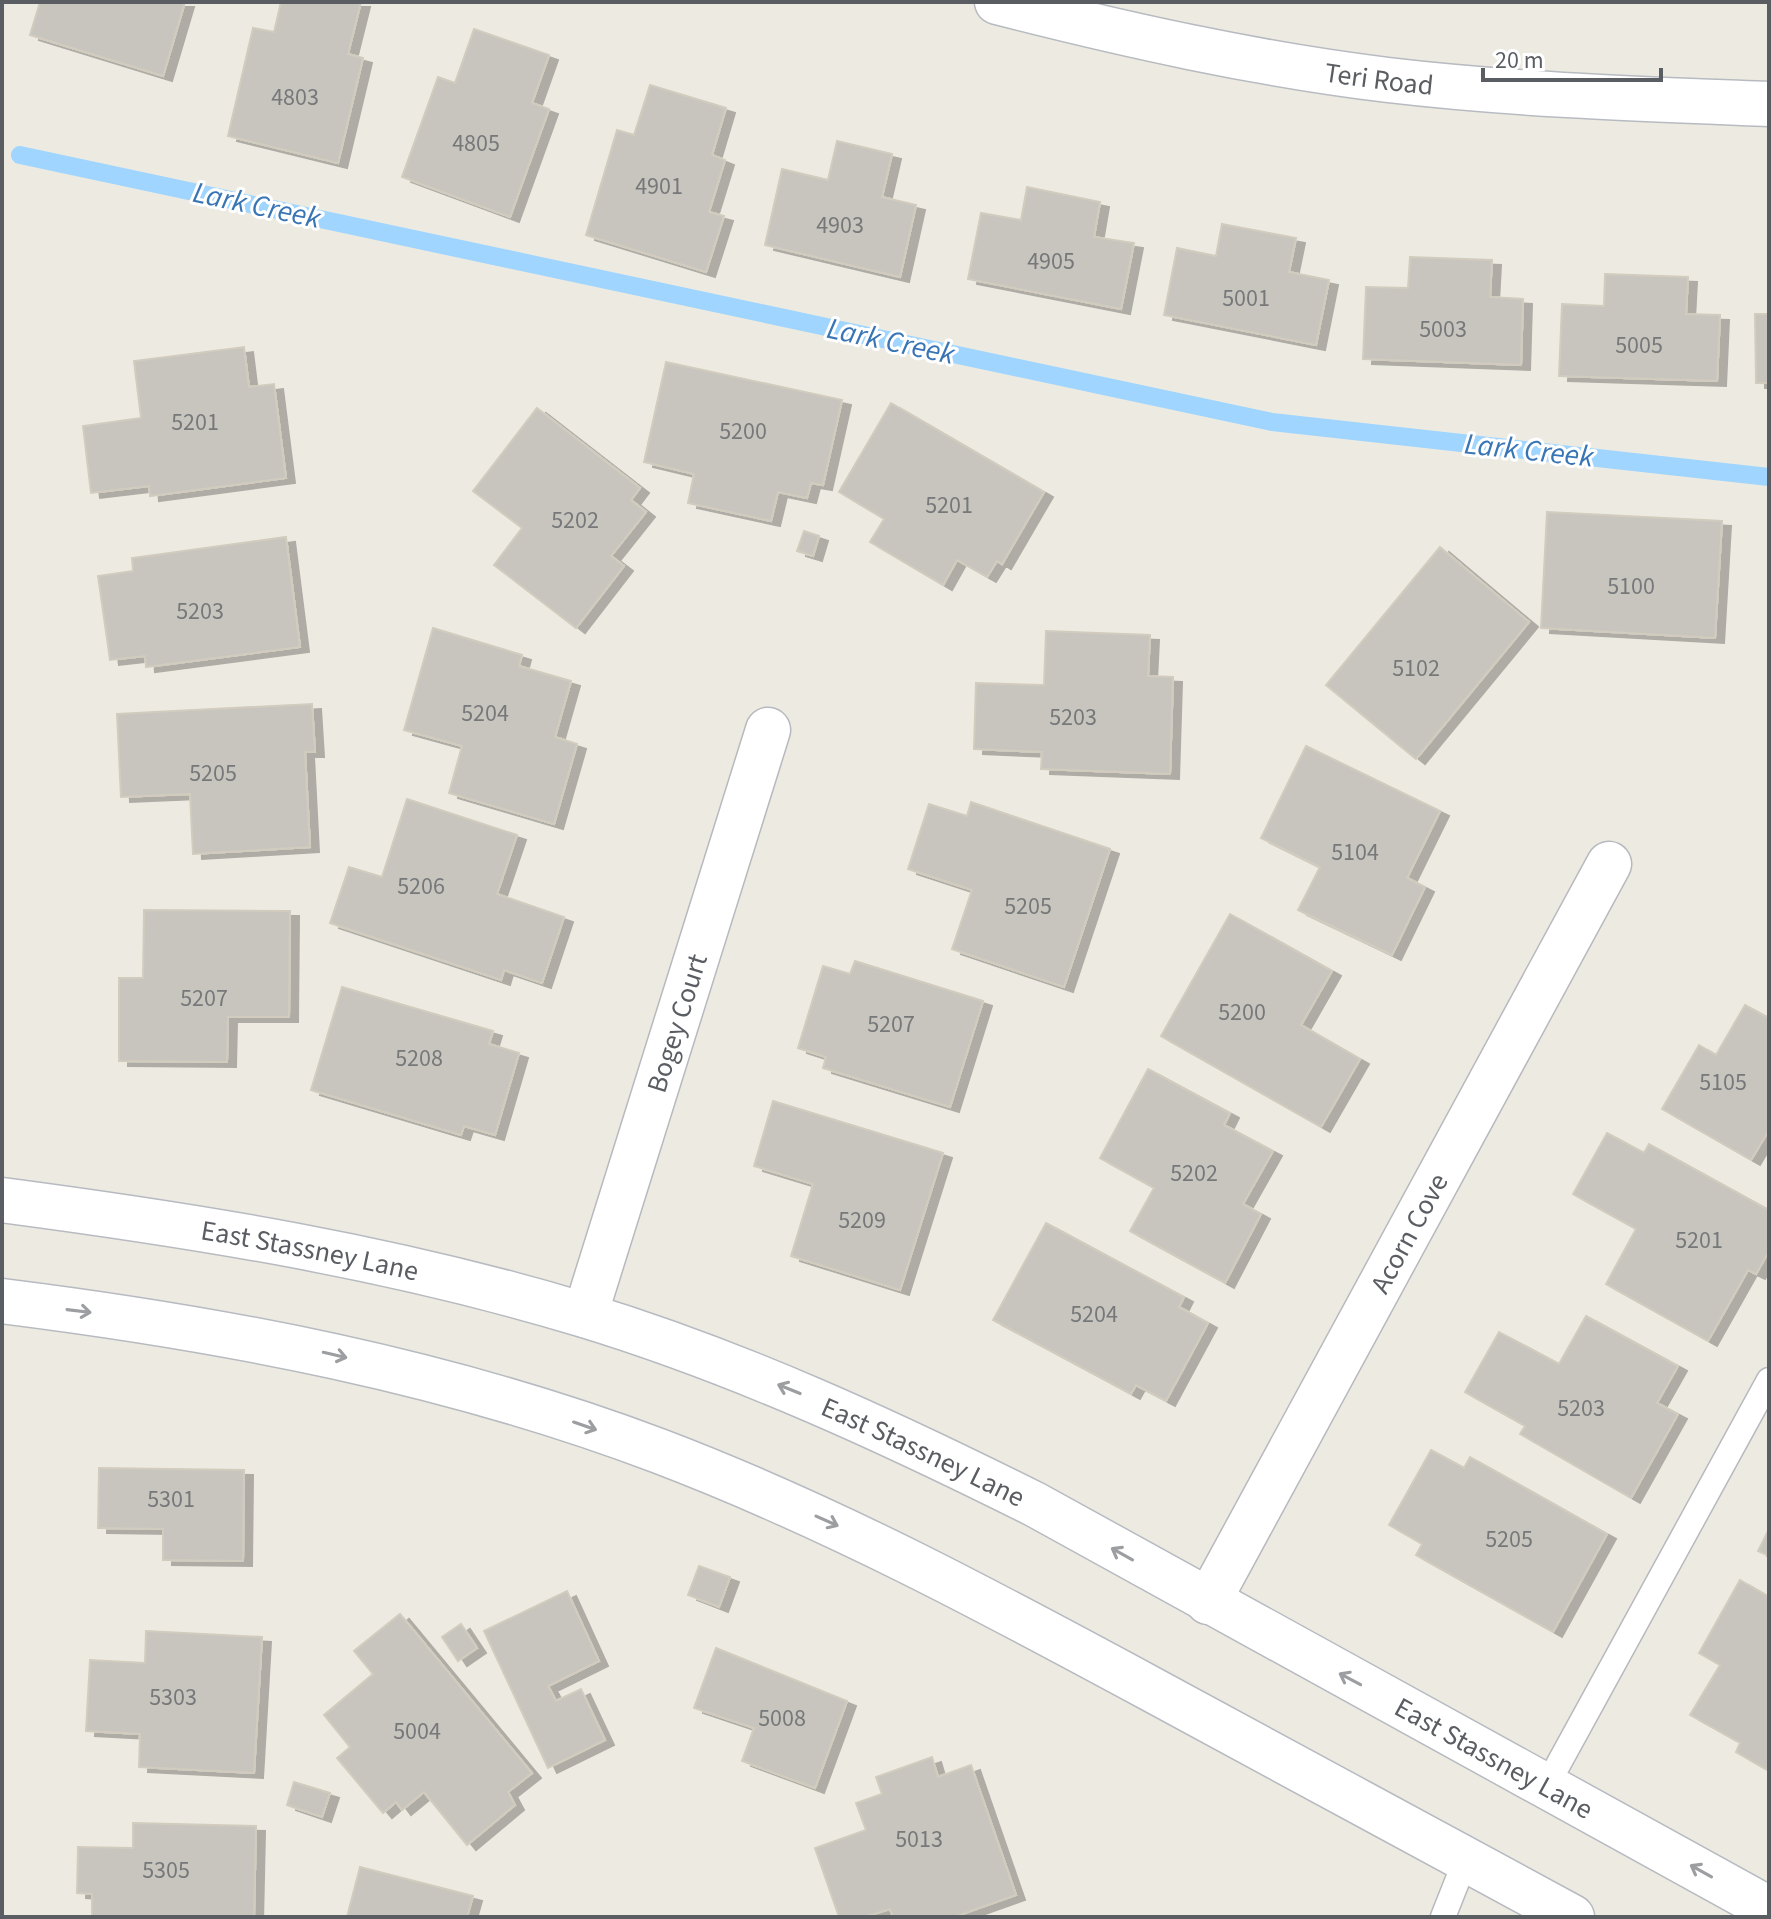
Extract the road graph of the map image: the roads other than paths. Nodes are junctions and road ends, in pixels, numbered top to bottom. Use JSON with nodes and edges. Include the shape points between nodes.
{"nodes":[{"id":1,"x":997,"y":2,"type":"edge"},
{"id":2,"x":1769,"y":104,"type":"edge"},
{"id":3,"x":768,"y":730,"type":"dead end"},
{"id":4,"x":1609,"y":864,"type":"dead end"},
{"id":5,"x":2,"y":1200,"type":"edge"},
{"id":6,"x":2,"y":1301,"type":"edge"},
{"id":7,"x":585,"y":1315,"type":"junction"},
{"id":8,"x":1769,"y":1380,"type":"edge"},
{"id":9,"x":1208,"y":1602,"type":"junction"},
{"id":10,"x":1547,"y":1785,"type":"junction"},
{"id":11,"x":1466,"y":1859,"type":"junction"},
{"id":12,"x":1769,"y":1909,"type":"edge"},
{"id":13,"x":1443,"y":1917,"type":"edge"},
{"id":14,"x":1572,"y":1917,"type":"edge"}],
"edges":[{"from":1,"to":2,"type":"main road","name":"Teri Road","via":[[1240,57],[1388,80],[1537,94]]},
{"from":3,"to":7,"type":"main road","name":"Bogey Court"},
{"from":4,"to":9,"type":"main road","name":"Acorn Cove"},
{"from":5,"to":7,"type":"main road","name":"East Stassney Lane","via":[[211,1227],[328,1249]]},
{"from":6,"to":11,"type":"main road","one_way":true,"via":[[315,1351],[527,1406],[656,1450],[875,1543]]},
{"from":9,"to":7,"type":"main road","name":"East Stassney Lane","one_way":true,"via":[[916,1445],[798,1393]]},
{"from":8,"to":10,"type":"lane"},
{"from":10,"to":9,"type":"main road","name":"East Stassney Lane","one_way":true},
{"from":12,"to":10,"type":"main road","name":"East Stassney Lane","one_way":true},
{"from":11,"to":13,"type":"lane"},
{"from":11,"to":14,"type":"main road"}]}
